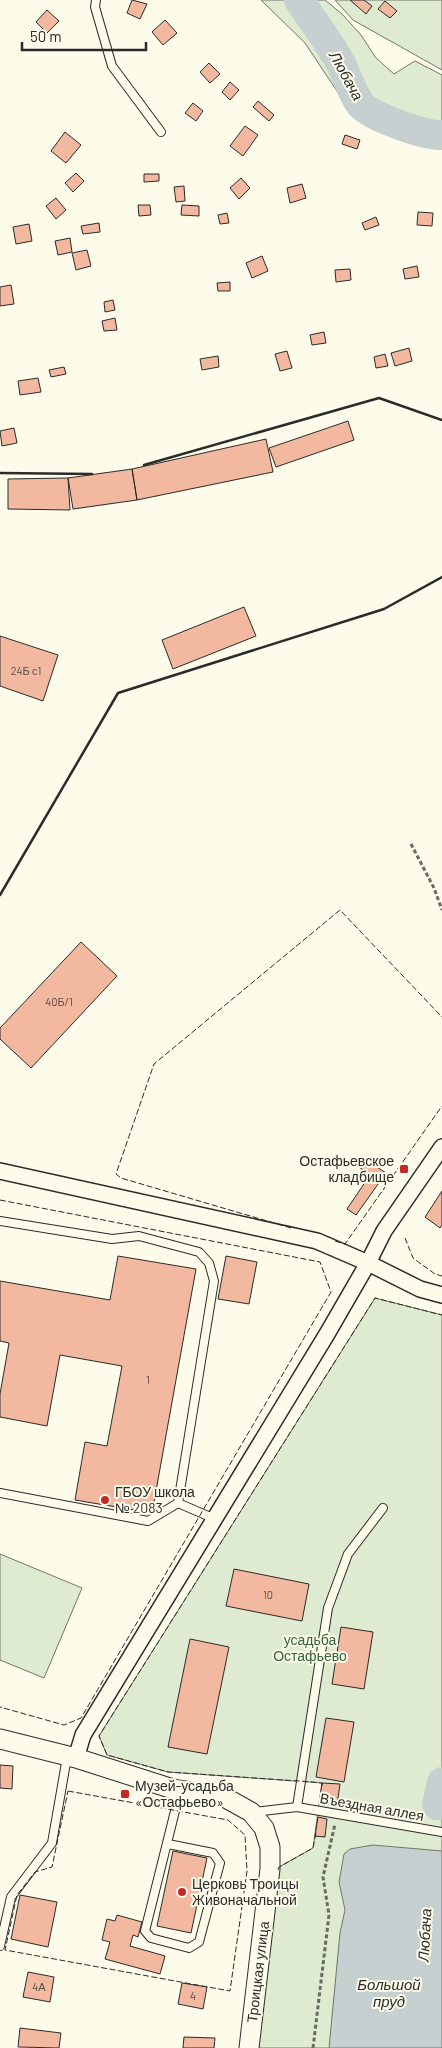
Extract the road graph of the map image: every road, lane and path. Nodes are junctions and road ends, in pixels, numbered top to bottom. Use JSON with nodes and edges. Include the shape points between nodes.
{"nodes":[{"id":1,"x":96,"y":0,"type":"edge"},
{"id":2,"x":161,"y":132,"type":"dead end"},
{"id":3,"x":411,"y":844,"type":"dead end"},
{"id":4,"x":442,"y":910,"type":"edge"},
{"id":5,"x":442,"y":1146,"type":"edge"},
{"id":6,"x":0,"y":1170,"type":"edge"},
{"id":7,"x":0,"y":1221,"type":"edge"},
{"id":8,"x":368,"y":1263,"type":"junction"},
{"id":9,"x":442,"y":1295,"type":"edge"},
{"id":10,"x":0,"y":1493,"type":"edge"},
{"id":11,"x":178,"y":1504,"type":"junction"},
{"id":12,"x":383,"y":1508,"type":"dead end"},
{"id":13,"x":215,"y":1519,"type":"junction"},
{"id":14,"x":0,"y":1739,"type":"edge"},
{"id":15,"x":72,"y":1758,"type":"junction"},
{"id":16,"x":180,"y":1790,"type":"junction"},
{"id":17,"x":298,"y":1807,"type":"junction"},
{"id":18,"x":251,"y":1812,"type":"junction"},
{"id":19,"x":338,"y":1813,"type":"junction"},
{"id":20,"x":442,"y":1832,"type":"edge"},
{"id":21,"x":168,"y":1844,"type":"junction"},
{"id":22,"x":0,"y":1946,"type":"edge"},
{"id":23,"x":249,"y":2048,"type":"edge"},
{"id":24,"x":313,"y":2048,"type":"edge"}],
"edges":[{"from":1,"to":2,"type":"lane","via":[[95,7],[112,66]]},
{"from":3,"to":4,"type":"path"},
{"from":5,"to":8,"type":"street","via":[[384,1231]]},
{"from":6,"to":8,"type":"street","via":[[317,1241]]},
{"from":7,"to":11,"type":"lane","via":[[112,1239],[139,1236],[199,1252],[209,1263],[214,1281]]},
{"from":8,"to":9,"type":"street","via":[[420,1290]]},
{"from":8,"to":13,"type":"street"},
{"from":10,"to":11,"type":"lane","via":[[148,1522]]},
{"from":11,"to":13,"type":"lane"},
{"from":12,"to":17,"type":"lane","via":[[348,1554],[328,1608]]},
{"from":13,"to":15,"type":"street"},
{"from":14,"to":15,"type":"street"},
{"from":15,"to":16,"type":"street"},
{"from":15,"to":22,"type":"lane","via":[[52,1843],[11,1897]]},
{"from":16,"to":18,"type":"street","via":[[224,1797]]},
{"from":16,"to":21,"type":"lane"},
{"from":17,"to":18,"type":"lane","name":"Въездная аллея"},
{"from":17,"to":19,"type":"lane","name":"Въездная аллея"},
{"from":18,"to":23,"type":"street","name":"Троицкая улица","via":[[264,1828],[270,1847],[270,1869]]},
{"from":19,"to":20,"type":"lane","name":"Въездная аллея"},
{"from":19,"to":24,"type":"path","via":[[323,1877],[329,1915]]},
{"from":21,"to":21,"type":"lane","via":[[213,1853],[220,1863],[199,1942],[189,1948],[151,1938],[146,1931]]}]}
